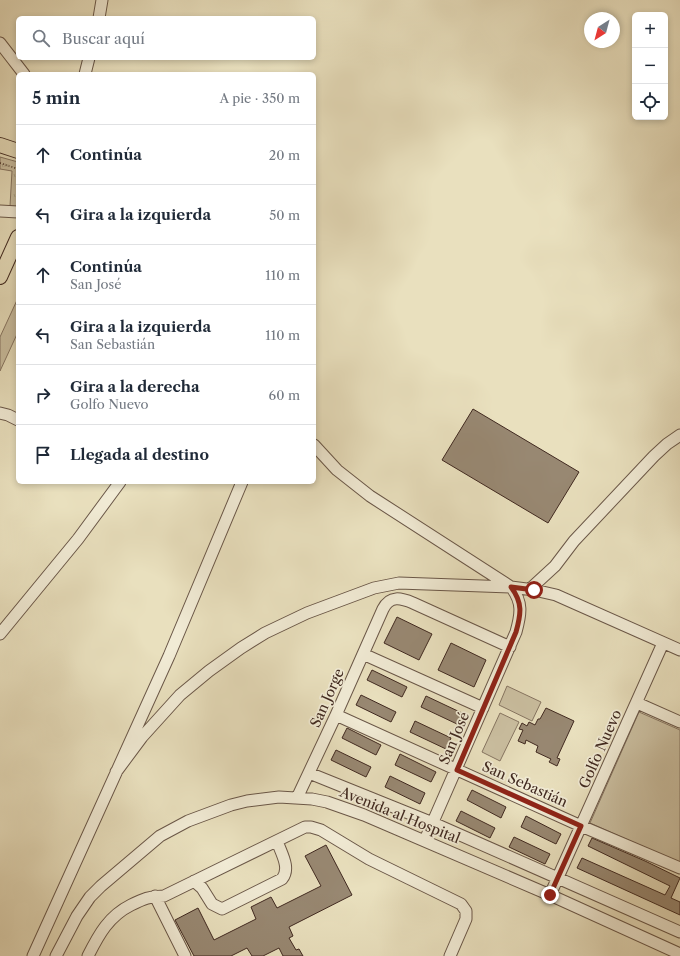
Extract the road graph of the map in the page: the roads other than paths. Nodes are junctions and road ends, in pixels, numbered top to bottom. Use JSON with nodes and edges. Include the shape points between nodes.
{"nodes":[{"id":1,"x":102,"y":0,"type":"edge"},
{"id":2,"x":98,"y":16,"type":"edge"},
{"id":3,"x":0,"y":43,"type":"edge"},
{"id":4,"x":88,"y":60,"type":"edge"},
{"id":5,"x":22,"y":72,"type":"edge"},
{"id":6,"x":86,"y":72,"type":"edge"},
{"id":7,"x":0,"y":145,"type":"edge"},
{"id":8,"x":16,"y":150,"type":"edge"},
{"id":9,"x":0,"y":211,"type":"edge"},
{"id":10,"x":16,"y":212,"type":"edge"},
{"id":11,"x":16,"y":241,"type":"edge"},
{"id":12,"x":0,"y":277,"type":"edge"},
{"id":13,"x":0,"y":413,"type":"edge"},
{"id":14,"x":16,"y":419,"type":"edge"},
{"id":15,"x":680,"y":435,"type":"edge"},
{"id":16,"x":316,"y":447,"type":"edge"},
{"id":17,"x":119,"y":484,"type":"edge"},
{"id":18,"x":241,"y":484,"type":"edge"},
{"id":19,"x":511,"y":587,"type":"junction"},
{"id":20,"x":530,"y":589,"type":"junction"},
{"id":21,"x":0,"y":634,"type":"edge"},
{"id":22,"x":663,"y":643,"type":"junction"},
{"id":23,"x":510,"y":647,"type":"junction"},
{"id":24,"x":680,"y":650,"type":"edge"},
{"id":25,"x":363,"y":654,"type":"junction"},
{"id":26,"x":637,"y":702,"type":"junction"},
{"id":27,"x":483,"y":708,"type":"junction"},
{"id":28,"x":336,"y":715,"type":"junction"},
{"id":29,"x":680,"y":722,"type":"edge"},
{"id":30,"x":457,"y":770,"type":"junction"},
{"id":31,"x":116,"y":772,"type":"junction"},
{"id":32,"x":310,"y":773,"type":"junction"},
{"id":33,"x":297,"y":798,"type":"junction"},
{"id":34,"x":433,"y":823,"type":"junction"},
{"id":35,"x":581,"y":826,"type":"junction"},
{"id":36,"x":425,"y":840,"type":"junction"},
{"id":37,"x":277,"y":841,"type":"junction"},
{"id":38,"x":680,"y":868,"type":"edge"},
{"id":39,"x":558,"y":878,"type":"junction"},
{"id":40,"x":194,"y":882,"type":"junction"},
{"id":41,"x":550,"y":895,"type":"junction"},
{"id":42,"x":155,"y":896,"type":"junction"},
{"id":43,"x":680,"y":932,"type":"edge"},
{"id":44,"x":679,"y":951,"type":"edge"},
{"id":45,"x":33,"y":956,"type":"edge"},
{"id":46,"x":56,"y":956,"type":"edge"},
{"id":47,"x":88,"y":956,"type":"edge"},
{"id":48,"x":185,"y":956,"type":"edge"},
{"id":49,"x":450,"y":956,"type":"edge"}],
"edges":[{"from":1,"to":2,"type":"street"},
{"from":3,"to":5,"type":"street"},
{"from":4,"to":6,"type":"street"},
{"from":7,"to":8,"type":"main road"},
{"from":9,"to":10,"type":"street"},
{"from":11,"to":12,"type":"main road"},
{"from":13,"to":14,"type":"street"},
{"from":15,"to":20,"type":"street","via":[[654,456],[555,566]]},
{"from":16,"to":19,"type":"street","via":[[337,470],[370,496]]},
{"from":17,"to":21,"type":"street","via":[[78,540]]},
{"from":18,"to":31,"type":"street","via":[[169,656]]},
{"from":19,"to":20,"type":"street"},
{"from":19,"to":23,"type":"street","name":"San José","via":[[517,595],[520,618]]},
{"from":19,"to":31,"type":"street","via":[[399,583],[374,588],[307,613],[240,648],[180,695],[142,737]]},
{"from":20,"to":22,"type":"street","via":[[556,595]]},
{"from":22,"to":24,"type":"street"},
{"from":22,"to":26,"type":"street","name":"Golfo Nuevo"},
{"from":23,"to":25,"type":"street","name":"San Jorge","via":[[398,598],[385,605]]},
{"from":23,"to":27,"type":"street","name":"San José"},
{"from":25,"to":27,"type":"street"},
{"from":25,"to":28,"type":"street","name":"San Jorge"},
{"from":26,"to":29,"type":"street"},
{"from":26,"to":35,"type":"street","name":"Golfo Nuevo"},
{"from":27,"to":30,"type":"street","name":"San José"},
{"from":28,"to":30,"type":"street","name":"San Sebastián"},
{"from":28,"to":32,"type":"street","name":"San Jorge"},
{"from":30,"to":34,"type":"street","name":"San José"},
{"from":30,"to":35,"type":"street","name":"San Sebastián"},
{"from":31,"to":45,"type":"street"},
{"from":32,"to":33,"type":"street","name":"San Jorge"},
{"from":32,"to":34,"type":"street"},
{"from":33,"to":36,"type":"street","name":"Avenida al Hospital","via":[[344,807]]},
{"from":33,"to":46,"type":"street","name":"Avenida al Hospital","via":[[264,798],[231,805],[188,821],[160,836],[90,897]]},
{"from":34,"to":36,"type":"street","name":"San José"},
{"from":34,"to":39,"type":"street"},
{"from":35,"to":38,"type":"street","name":"San Sebastián"},
{"from":35,"to":39,"type":"street","name":"Golfo Nuevo"},
{"from":36,"to":41,"type":"street","name":"Avenida al Hospital"},
{"from":37,"to":40,"type":"street"},
{"from":37,"to":40,"type":"street","via":[[286,867],[282,879],[222,909],[212,904],[202,888]]},
{"from":37,"to":49,"type":"street","via":[[305,827],[321,830],[369,859],[459,902],[467,915]]},
{"from":39,"to":41,"type":"street","name":"Golfo Nuevo"},
{"from":39,"to":43,"type":"street"},
{"from":40,"to":42,"type":"street","via":[[164,896]]},
{"from":41,"to":44,"type":"street","name":"Avenida al Hospital"},
{"from":42,"to":47,"type":"street","via":[[145,898],[117,913],[107,923]]},
{"from":42,"to":48,"type":"street"}]}
